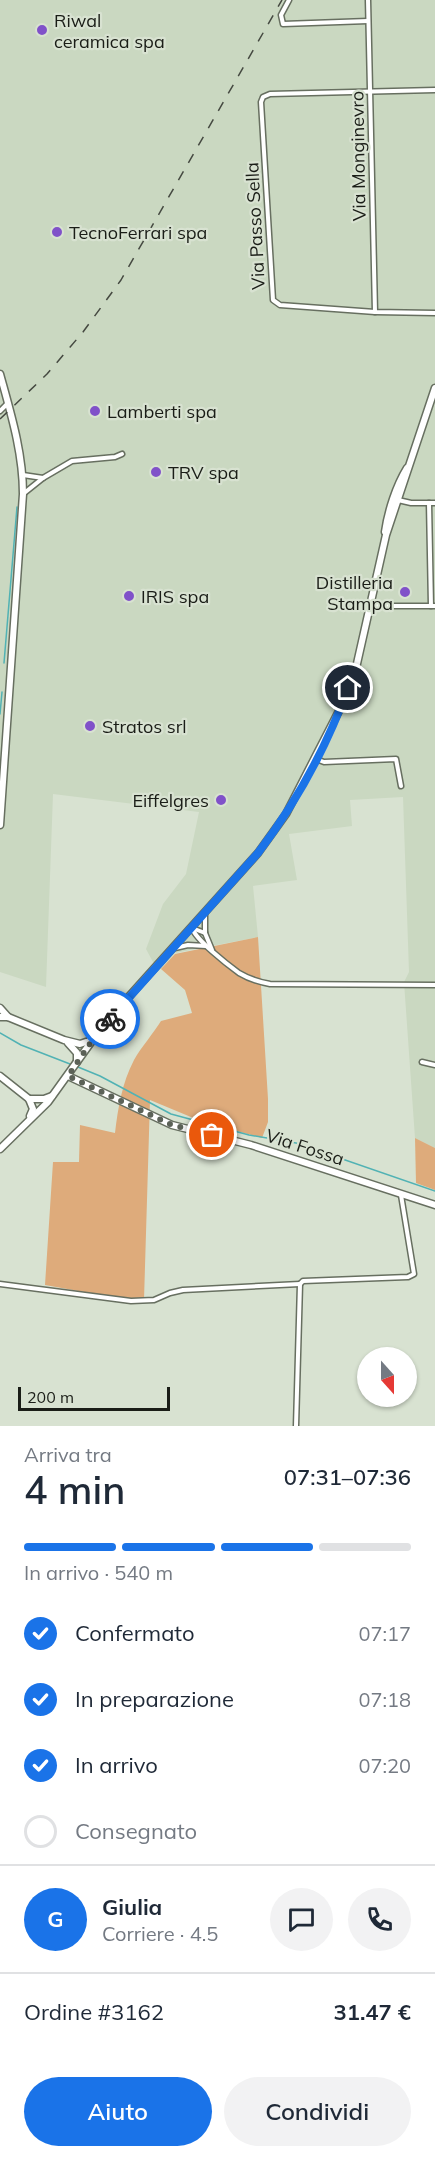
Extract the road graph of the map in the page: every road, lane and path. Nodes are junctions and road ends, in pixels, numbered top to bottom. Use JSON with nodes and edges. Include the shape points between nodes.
{"nodes":[{"id":1,"x":289,"y":0,"type":"edge"},
{"id":2,"x":368,"y":0,"type":"edge"},
{"id":3,"x":368,"y":21,"type":"junction"},
{"id":4,"x":435,"y":90,"type":"edge"},
{"id":5,"x":370,"y":92,"type":"junction"},
{"id":6,"x":375,"y":312,"type":"junction"},
{"id":7,"x":434,"y":312,"type":"edge"},
{"id":8,"x":0,"y":374,"type":"edge"},
{"id":9,"x":435,"y":388,"type":"edge"},
{"id":10,"x":8,"y":403,"type":"junction"},
{"id":11,"x":0,"y":411,"type":"edge"},
{"id":12,"x":122,"y":454,"type":"dead end"},
{"id":13,"x":409,"y":465,"type":"junction"},
{"id":14,"x":23,"y":475,"type":"junction"},
{"id":15,"x":43,"y":478,"type":"junction"},
{"id":16,"x":401,"y":479,"type":"junction"},
{"id":17,"x":23,"y":494,"type":"junction"},
{"id":18,"x":398,"y":500,"type":"junction"},
{"id":19,"x":429,"y":503,"type":"junction"},
{"id":20,"x":435,"y":503,"type":"edge"},
{"id":21,"x":389,"y":513,"type":"junction"},
{"id":22,"x":386,"y":536,"type":"junction"},
{"id":23,"x":370,"y":606,"type":"junction"},
{"id":24,"x":433,"y":606,"type":"edge"},
{"id":25,"x":316,"y":759,"type":"junction"},
{"id":26,"x":401,"y":786,"type":"dead end"},
{"id":27,"x":0,"y":825,"type":"edge"},
{"id":28,"x":205,"y":913,"type":"junction"},
{"id":29,"x":192,"y":928,"type":"junction"},
{"id":30,"x":205,"y":933,"type":"junction"},
{"id":31,"x":206,"y":947,"type":"junction"},
{"id":32,"x":173,"y":949,"type":"junction"},
{"id":33,"x":212,"y":950,"type":"junction"},
{"id":34,"x":435,"y":985,"type":"edge"},
{"id":35,"x":0,"y":1008,"type":"edge"},
{"id":36,"x":0,"y":1017,"type":"edge"},
{"id":37,"x":8,"y":1017,"type":"junction"},
{"id":38,"x":96,"y":1035,"type":"junction"},
{"id":39,"x":64,"y":1040,"type":"junction"},
{"id":40,"x":78,"y":1060,"type":"junction"},
{"id":41,"x":422,"y":1062,"type":"dead end"},
{"id":42,"x":435,"y":1065,"type":"edge"},
{"id":43,"x":0,"y":1076,"type":"edge"},
{"id":44,"x":68,"y":1076,"type":"junction"},
{"id":45,"x":52,"y":1096,"type":"junction"},
{"id":46,"x":29,"y":1099,"type":"junction"},
{"id":47,"x":24,"y":1125,"type":"junction"},
{"id":48,"x":0,"y":1149,"type":"edge"},
{"id":49,"x":401,"y":1195,"type":"junction"},
{"id":50,"x":435,"y":1205,"type":"edge"},
{"id":51,"x":0,"y":1284,"type":"edge"},
{"id":52,"x":300,"y":1284,"type":"junction"},
{"id":53,"x":296,"y":1426,"type":"edge"}],
"edges":[{"from":1,"to":3,"type":"street","via":[[280,15],[283,24]]},
{"from":2,"to":3,"type":"street","name":"Via Monginevro"},
{"from":3,"to":5,"type":"street","name":"Via Monginevro"},
{"from":4,"to":5,"type":"street"},
{"from":5,"to":6,"type":"street","name":"Via Monginevro"},
{"from":5,"to":6,"type":"street","name":"Via Passo Sella","via":[[263,97],[273,300],[280,305]]},
{"from":6,"to":7,"type":"street","name":"Via Passo Sella"},
{"from":8,"to":10,"type":"street"},
{"from":9,"to":13,"type":"street"},
{"from":10,"to":11,"type":"street"},
{"from":10,"to":14,"type":"street"},
{"from":12,"to":15,"type":"street","via":[[72,461]]},
{"from":13,"to":16,"type":"street"},
{"from":13,"to":18,"type":"street"},
{"from":14,"to":15,"type":"street"},
{"from":14,"to":17,"type":"street"},
{"from":15,"to":17,"type":"street"},
{"from":16,"to":18,"type":"street"},
{"from":16,"to":21,"type":"street"},
{"from":17,"to":27,"type":"street"},
{"from":18,"to":19,"type":"street"},
{"from":18,"to":21,"type":"street"},
{"from":18,"to":22,"type":"street"},
{"from":19,"to":20,"type":"street"},
{"from":19,"to":24,"type":"street"},
{"from":21,"to":22,"type":"street"},
{"from":22,"to":23,"type":"street"},
{"from":23,"to":24,"type":"street"},
{"from":23,"to":25,"type":"street","via":[[356,668]]},
{"from":25,"to":26,"type":"street","via":[[396,759]]},
{"from":25,"to":28,"type":"street","via":[[276,831]]},
{"from":28,"to":29,"type":"street"},
{"from":28,"to":30,"type":"street"},
{"from":29,"to":30,"type":"street"},
{"from":29,"to":31,"type":"street"},
{"from":29,"to":32,"type":"street"},
{"from":30,"to":33,"type":"street"},
{"from":31,"to":32,"type":"street","via":[[188,945]]},
{"from":31,"to":33,"type":"street"},
{"from":32,"to":38,"type":"street"},
{"from":33,"to":34,"type":"street","via":[[239,972],[270,984]]},
{"from":35,"to":37,"type":"street"},
{"from":36,"to":37,"type":"street"},
{"from":37,"to":39,"type":"street"},
{"from":38,"to":39,"type":"street","via":[[82,1044]]},
{"from":38,"to":40,"type":"street"},
{"from":39,"to":40,"type":"street","via":[[76,1050]]},
{"from":40,"to":44,"type":"street"},
{"from":41,"to":42,"type":"street"},
{"from":43,"to":46,"type":"street"},
{"from":44,"to":45,"type":"street"},
{"from":44,"to":49,"type":"street","name":"Via Fossa","via":[[172,1125],[251,1145]]},
{"from":45,"to":46,"type":"street"},
{"from":45,"to":47,"type":"street"},
{"from":46,"to":47,"type":"street","via":[[33,1109]]},
{"from":47,"to":48,"type":"street"},
{"from":49,"to":50,"type":"street","name":"Via Fossa"},
{"from":49,"to":52,"type":"street","via":[[414,1274]]},
{"from":51,"to":52,"type":"street","via":[[154,1300],[183,1290]]},
{"from":52,"to":53,"type":"street"}]}
